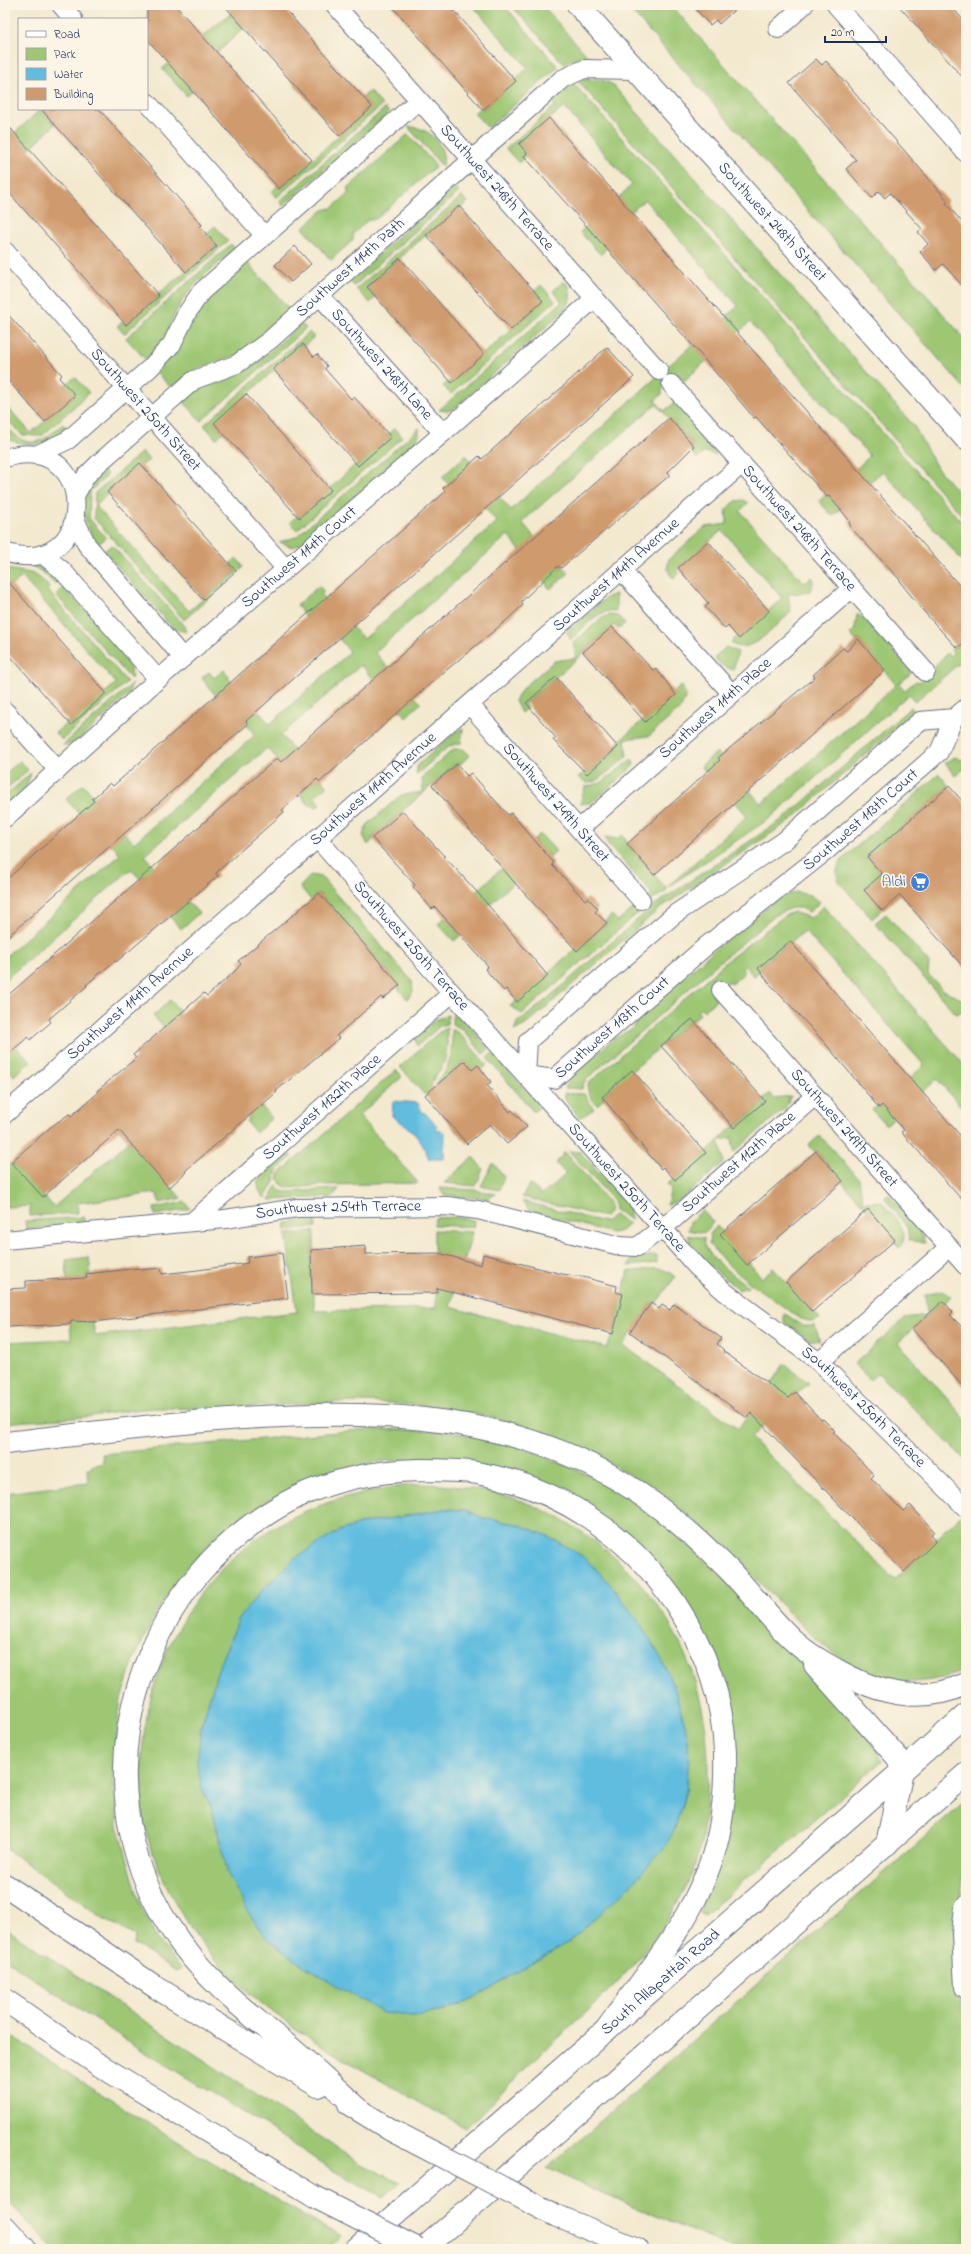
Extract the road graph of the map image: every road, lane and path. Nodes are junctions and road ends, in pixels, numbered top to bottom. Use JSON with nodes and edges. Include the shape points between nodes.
{"nodes":[{"id":1,"x":61,"y":5,"type":"edge"},
{"id":2,"x":335,"y":5,"type":"edge"},
{"id":3,"x":578,"y":5,"type":"edge"},
{"id":4,"x":804,"y":5,"type":"edge"},
{"id":5,"x":836,"y":5,"type":"edge"},
{"id":6,"x":72,"y":18,"type":"edge"},
{"id":7,"x":778,"y":29,"type":"dead end"},
{"id":8,"x":635,"y":70,"type":"junction"},
{"id":9,"x":419,"y":100,"type":"junction"},
{"id":10,"x":148,"y":103,"type":"edge"},
{"id":11,"x":966,"y":153,"type":"edge"},
{"id":12,"x":471,"y":159,"type":"junction"},
{"id":13,"x":264,"y":235,"type":"junction"},
{"id":14,"x":5,"y":251,"type":"edge"},
{"id":15,"x":320,"y":296,"type":"junction"},
{"id":16,"x":595,"y":298,"type":"junction"},
{"id":17,"x":659,"y":371,"type":"dead end"},
{"id":18,"x":671,"y":384,"type":"dead end"},
{"id":19,"x":127,"y":389,"type":"junction"},
{"id":20,"x":152,"y":417,"type":"junction"},
{"id":21,"x":443,"y":433,"type":"junction"},
{"id":22,"x":966,"y":439,"type":"edge"},
{"id":23,"x":16,"y":453,"type":"edge"},
{"id":24,"x":742,"y":464,"type":"junction"},
{"id":25,"x":76,"y":494,"type":"junction"},
{"id":26,"x":75,"y":519,"type":"junction"},
{"id":27,"x":5,"y":552,"type":"edge"},
{"id":28,"x":42,"y":554,"type":"junction"},
{"id":29,"x":286,"y":568,"type":"junction"},
{"id":30,"x":621,"y":570,"type":"junction"},
{"id":31,"x":852,"y":588,"type":"junction"},
{"id":32,"x":183,"y":658,"type":"junction"},
{"id":33,"x":926,"y":672,"type":"dead end"},
{"id":34,"x":158,"y":679,"type":"junction"},
{"id":35,"x":732,"y":694,"type":"junction"},
{"id":36,"x":470,"y":705,"type":"junction"},
{"id":37,"x":5,"y":711,"type":"edge"},
{"id":38,"x":960,"y":713,"type":"edge"},
{"id":39,"x":58,"y":770,"type":"junction"},
{"id":40,"x":5,"y":818,"type":"edge"},
{"id":41,"x":579,"y":829,"type":"junction"},
{"id":42,"x":317,"y":838,"type":"junction"},
{"id":43,"x":641,"y":900,"type":"dead end"},
{"id":44,"x":721,"y":990,"type":"dead end"},
{"id":45,"x":452,"y":993,"type":"junction"},
{"id":46,"x":526,"y":1075,"type":"junction"},
{"id":47,"x":815,"y":1096,"type":"junction"},
{"id":48,"x":5,"y":1114,"type":"edge"},
{"id":49,"x":193,"y":1221,"type":"junction"},
{"id":50,"x":662,"y":1228,"type":"junction"},
{"id":51,"x":5,"y":1240,"type":"edge"},
{"id":52,"x":949,"y":1247,"type":"junction"},
{"id":53,"x":966,"y":1266,"type":"edge"},
{"id":54,"x":819,"y":1362,"type":"junction"},
{"id":55,"x":5,"y":1442,"type":"edge"},
{"id":56,"x":966,"y":1508,"type":"edge"},
{"id":57,"x":796,"y":1643,"type":"junction"},
{"id":58,"x":966,"y":1684,"type":"edge"},
{"id":59,"x":966,"y":1715,"type":"edge"},
{"id":60,"x":902,"y":1771,"type":"junction"},
{"id":61,"x":966,"y":1774,"type":"edge"},
{"id":62,"x":887,"y":1844,"type":"junction"},
{"id":63,"x":5,"y":1885,"type":"edge"},
{"id":64,"x":966,"y":1907,"type":"edge"},
{"id":65,"x":966,"y":1987,"type":"edge"},
{"id":66,"x":5,"y":2000,"type":"edge"},
{"id":67,"x":606,"y":2030,"type":"junction"},
{"id":68,"x":361,"y":2111,"type":"junction"},
{"id":69,"x":5,"y":2227,"type":"edge"},
{"id":70,"x":25,"y":2249,"type":"edge"},
{"id":71,"x":356,"y":2249,"type":"edge"},
{"id":72,"x":418,"y":2249,"type":"edge"},
{"id":73,"x":423,"y":2249,"type":"edge"},
{"id":74,"x":637,"y":2249,"type":"edge"}],
"edges":[{"from":1,"to":6,"type":"street"},
{"from":2,"to":9,"type":"street","name":"Southwest 248th Terrace"},
{"from":3,"to":8,"type":"main road","name":"Southwest 248th Street"},
{"from":4,"to":7,"type":"street"},
{"from":5,"to":11,"type":"street"},
{"from":8,"to":12,"type":"street","name":"Southwest 114th Path","via":[[591,69],[564,77]]},
{"from":8,"to":22,"type":"main road","name":"Southwest 248th Street"},
{"from":9,"to":12,"type":"street","name":"Southwest 248th Terrace"},
{"from":9,"to":13,"type":"street"},
{"from":10,"to":13,"type":"street"},
{"from":12,"to":15,"type":"street","name":"Southwest 114th Path"},
{"from":12,"to":16,"type":"street","name":"Southwest 248th Terrace"},
{"from":13,"to":19,"type":"street","via":[[202,292],[189,309],[167,350]]},
{"from":14,"to":19,"type":"street","name":"Southwest 250th Street"},
{"from":15,"to":20,"type":"street","name":"Southwest 114th Path","via":[[247,358],[194,380]]},
{"from":15,"to":21,"type":"street","name":"Southwest 248th Lane"},
{"from":16,"to":17,"type":"street","name":"Southwest 248th Terrace"},
{"from":16,"to":21,"type":"street","name":"Southwest 114th Court"},
{"from":18,"to":24,"type":"street","name":"Southwest 248th Terrace"},
{"from":19,"to":20,"type":"street","name":"Southwest 250th Street"},
{"from":19,"to":23,"type":"street","via":[[68,440],[50,450]]},
{"from":20,"to":25,"type":"street","name":"Southwest 114th Path","via":[[86,476]]},
{"from":20,"to":29,"type":"street","name":"Southwest 250th Street"},
{"from":21,"to":29,"type":"street","name":"Southwest 114th Court"},
{"from":23,"to":25,"type":"street","via":[[56,464],[65,472]]},
{"from":24,"to":30,"type":"street","name":"Southwest 114th Avernue"},
{"from":24,"to":31,"type":"street","name":"Southwest 248th Terrace"},
{"from":25,"to":26,"type":"street"},
{"from":26,"to":28,"type":"street","via":[[63,541]]},
{"from":26,"to":32,"type":"street","via":[[87,545]]},
{"from":27,"to":28,"type":"street","via":[[17,556]]},
{"from":28,"to":34,"type":"street","via":[[62,570]]},
{"from":29,"to":32,"type":"street","name":"Southwest 114th Court"},
{"from":30,"to":35,"type":"street"},
{"from":30,"to":36,"type":"street","name":"Southwest 114th Avernue"},
{"from":31,"to":33,"type":"street","name":"Southwest 248th Terrace"},
{"from":31,"to":35,"type":"street","name":"Southwest 114th Place"},
{"from":32,"to":34,"type":"street","name":"Southwest 114th Court"},
{"from":34,"to":39,"type":"street","name":"Southwest 114th Court"},
{"from":35,"to":41,"type":"street","name":"Southwest 114th Place"},
{"from":36,"to":41,"type":"street","name":"Southwest 249th Street"},
{"from":36,"to":42,"type":"street","name":"Southwest 114th Avernue"},
{"from":37,"to":39,"type":"street"},
{"from":38,"to":46,"type":"street","name":"Southwest 113th Court","via":[[939,752],[825,852],[706,946],[554,1079]]},
{"from":38,"to":46,"type":"street","name":"Southwest 113th Court","via":[[920,721],[784,841],[663,925],[528,1041]]},
{"from":39,"to":40,"type":"street","name":"Southwest 114th Court"},
{"from":41,"to":43,"type":"street","name":"Southwest 249th Street"},
{"from":42,"to":45,"type":"street","name":"Southwest 250th Terrace"},
{"from":42,"to":48,"type":"street","name":"Southwest 114th Avernue"},
{"from":44,"to":47,"type":"street","name":"Southwest 249th Street"},
{"from":45,"to":46,"type":"street","name":"Southwest 250th Terrace"},
{"from":45,"to":49,"type":"street","name":"Southwest 1132th Place"},
{"from":46,"to":50,"type":"street","name":"Southwest 250th Terrace"},
{"from":47,"to":50,"type":"street","name":"Southwest 112th Place"},
{"from":47,"to":52,"type":"street","name":"Southwest 249th Street"},
{"from":49,"to":50,"type":"street","name":"Southwest 254th Terrace","via":[[297,1208],[447,1206],[478,1210],[631,1248],[642,1245]]},
{"from":49,"to":51,"type":"street","name":"Southwest 254th Terrace"},
{"from":50,"to":54,"type":"street","name":"Southwest 250th Terrace","via":[[710,1280]]},
{"from":52,"to":53,"type":"street","name":"Southwest 249th Street"},
{"from":52,"to":54,"type":"street"},
{"from":54,"to":56,"type":"street","name":"Southwest 250th Terrace"},
{"from":55,"to":57,"type":"main road","via":[[288,1415],[389,1415],[440,1420],[517,1437],[572,1456],[613,1477],[656,1504],[726,1566]]},
{"from":57,"to":58,"type":"main road","via":[[825,1664],[879,1690],[925,1695]]},
{"from":57,"to":60,"type":"main road","via":[[898,1758]]},
{"from":59,"to":60,"type":"main road","name":"South Allapattah Road"},
{"from":60,"to":62,"type":"main road"},
{"from":60,"to":67,"type":"main road","name":"South Allapattah Road"},
{"from":61,"to":62,"type":"main road"},
{"from":62,"to":73,"type":"main road"},
{"from":63,"to":68,"type":"main road","via":[[157,1988]]},
{"from":64,"to":65,"type":"main road","via":[[963,1934]]},
{"from":66,"to":72,"type":"main road","bridge":true,"via":[[96,2063],[315,2197]]},
{"from":67,"to":68,"type":"main road","via":[[687,1916],[709,1868],[721,1823],[725,1772],[720,1703],[692,1629],[656,1575],[634,1552],[585,1514],[544,1493],[496,1477],[452,1470],[396,1471],[351,1478],[328,1485],[285,1504],[236,1537],[207,1564],[176,1603],[153,1646],[135,1696],[126,1746],[125,1787],[138,1862],[166,1922],[180,1944],[222,1991]]},
{"from":67,"to":71,"type":"main road","name":"South Allapattah Road"},
{"from":68,"to":74,"type":"main road","bridge":true,"via":[[391,2130],[557,2216]]},
{"from":69,"to":70,"type":"main road"}]}
